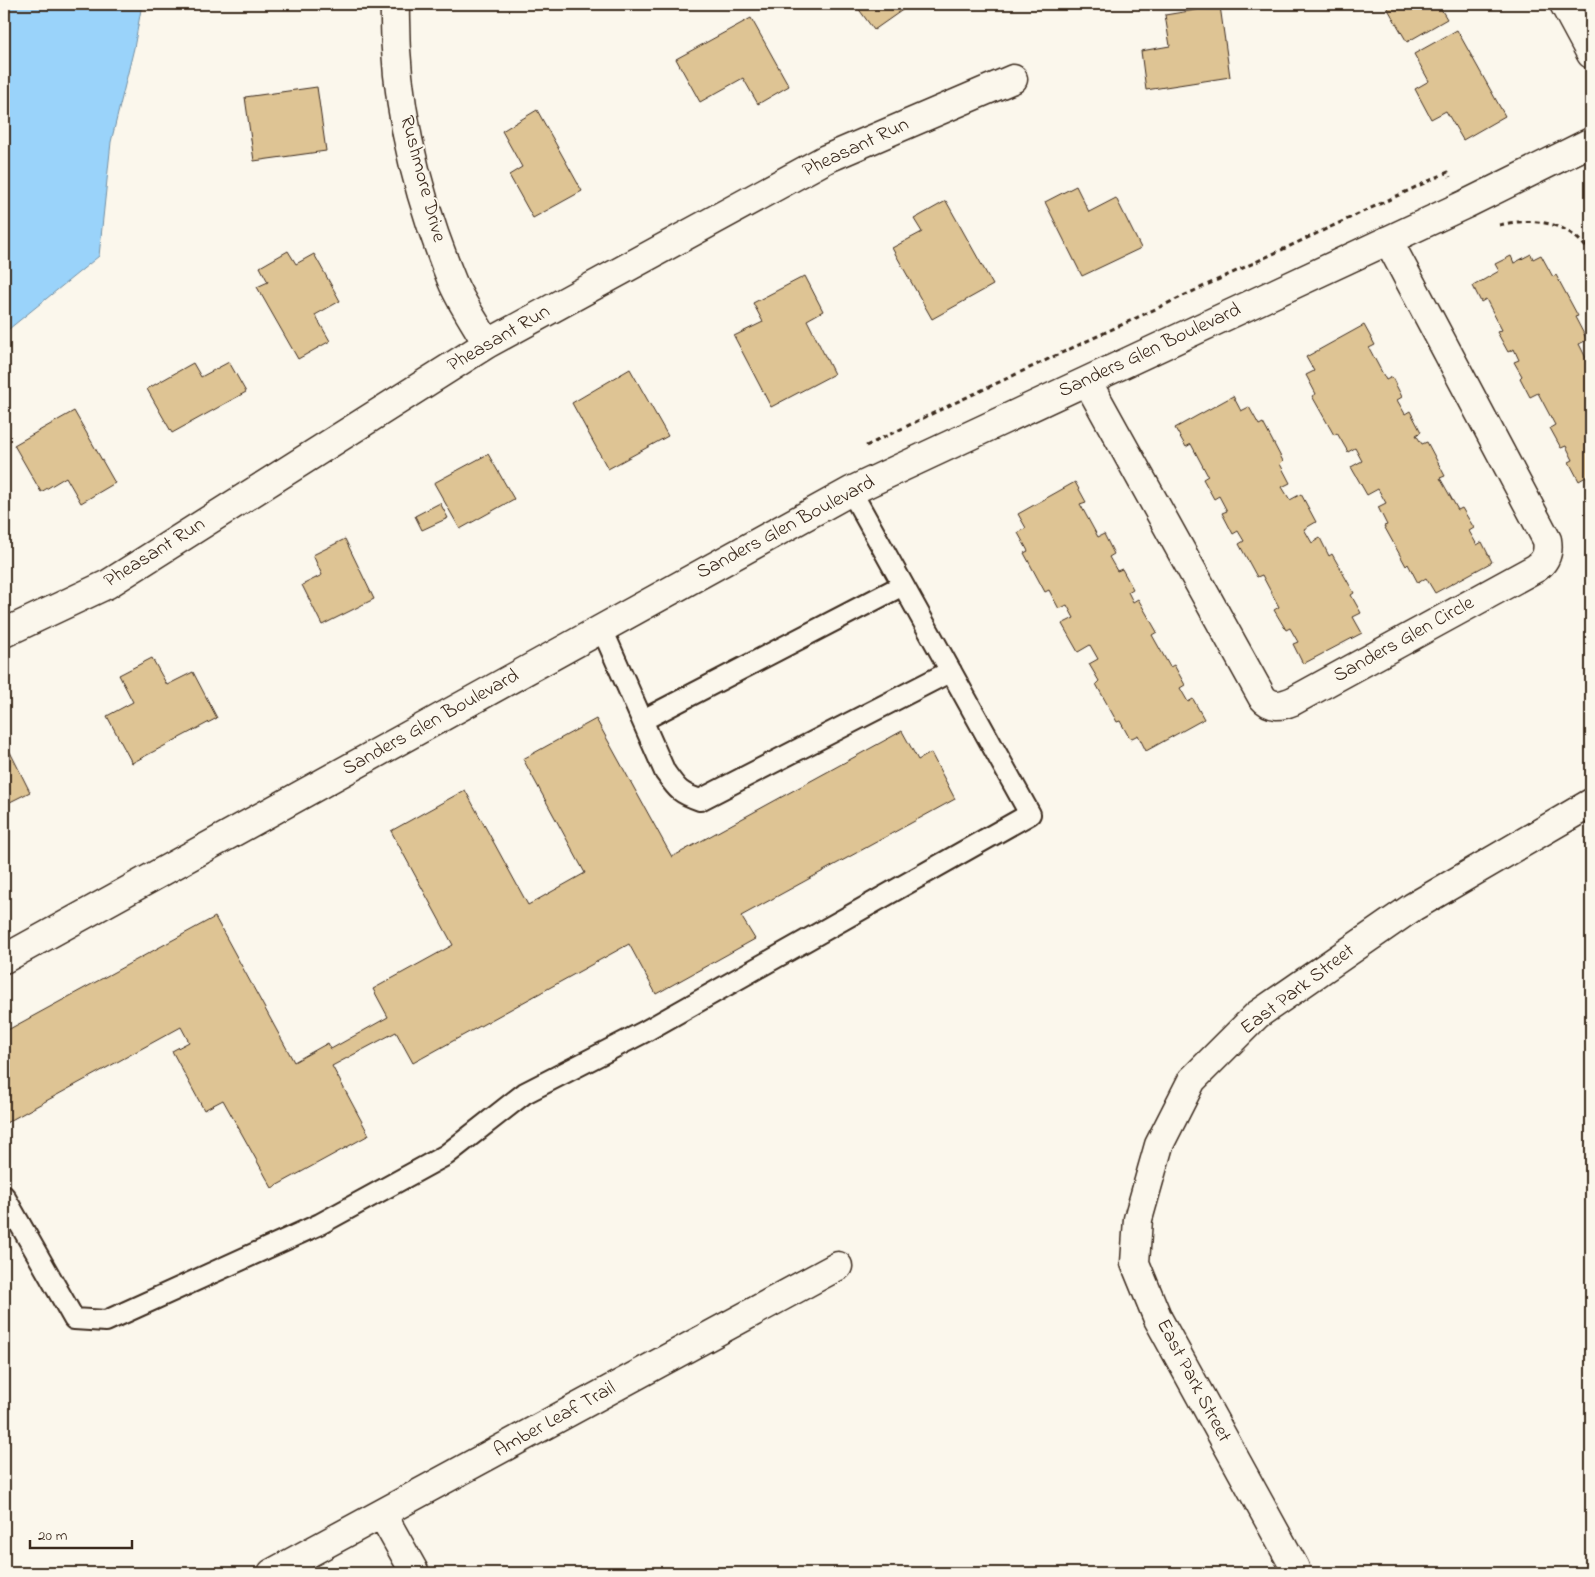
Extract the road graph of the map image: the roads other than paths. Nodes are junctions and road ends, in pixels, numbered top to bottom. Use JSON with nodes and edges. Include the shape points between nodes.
{"nodes":[{"id":1,"x":395,"y":4,"type":"edge"},
{"id":2,"x":1564,"y":4,"type":"edge"},
{"id":3,"x":1591,"y":54,"type":"edge"},
{"id":4,"x":1013,"y":79,"type":"dead end"},
{"id":5,"x":1591,"y":142,"type":"edge"},
{"id":6,"x":1388,"y":240,"type":"junction"},
{"id":7,"x":487,"y":344,"type":"junction"},
{"id":8,"x":1087,"y":381,"type":"junction"},
{"id":9,"x":852,"y":491,"type":"junction"},
{"id":10,"x":903,"y":585,"type":"junction"},
{"id":11,"x":602,"y":629,"type":"junction"},
{"id":12,"x":4,"y":633,"type":"edge"},
{"id":13,"x":951,"y":671,"type":"junction"},
{"id":14,"x":644,"y":720,"type":"junction"},
{"id":15,"x":1591,"y":803,"type":"edge"},
{"id":16,"x":4,"y":959,"type":"edge"},
{"id":17,"x":4,"y":1196,"type":"edge"},
{"id":18,"x":838,"y":1266,"type":"dead end"},
{"id":19,"x":382,"y":1514,"type":"junction"},
{"id":20,"x":1295,"y":1568,"type":"dead end"},
{"id":21,"x":272,"y":1573,"type":"edge"},
{"id":22,"x":415,"y":1573,"type":"edge"}],
"edges":[{"from":1,"to":7,"type":"street","name":"Rushmore Drive","via":[[397,67],[416,172],[453,282]]},
{"from":2,"to":3,"type":"street"},
{"from":4,"to":7,"type":"street","name":"Pheasant Run","via":[[826,158]]},
{"from":5,"to":6,"type":"street","name":"Sanders Glen Boulevard"},
{"from":6,"to":8,"type":"street","name":"Sanders Glen Boulevard"},
{"from":6,"to":8,"type":"street","name":"Sanders Glen Circle","via":[[1547,540],[1548,550],[1545,560],[1536,568],[1293,701],[1276,705],[1262,697]]},
{"from":7,"to":12,"type":"street","name":"Pheasant Run","via":[[108,584]]},
{"from":8,"to":9,"type":"street","name":"Sanders Glen Boulevard"},
{"from":9,"to":10,"type":"lane"},
{"from":9,"to":11,"type":"street","name":"Sanders Glen Boulevard"},
{"from":10,"to":13,"type":"lane"},
{"from":10,"to":14,"type":"lane"},
{"from":11,"to":14,"type":"lane"},
{"from":11,"to":16,"type":"street","name":"Sanders Glen Boulevard"},
{"from":13,"to":14,"type":"lane","via":[[700,800],[677,789],[665,772]]},
{"from":13,"to":17,"type":"lane","via":[[1030,814],[644,1032],[525,1093],[446,1155],[320,1224],[106,1321],[74,1319]]},
{"from":15,"to":20,"type":"street","name":"East Park Street","via":[[1413,907],[1257,1015],[1192,1080],[1159,1145],[1138,1219],[1135,1263],[1158,1320]]},
{"from":18,"to":19,"type":"street","name":"Amber Leaf Trail"},
{"from":19,"to":21,"type":"street","name":"Amber Leaf Trail"},
{"from":19,"to":22,"type":"street"}]}
